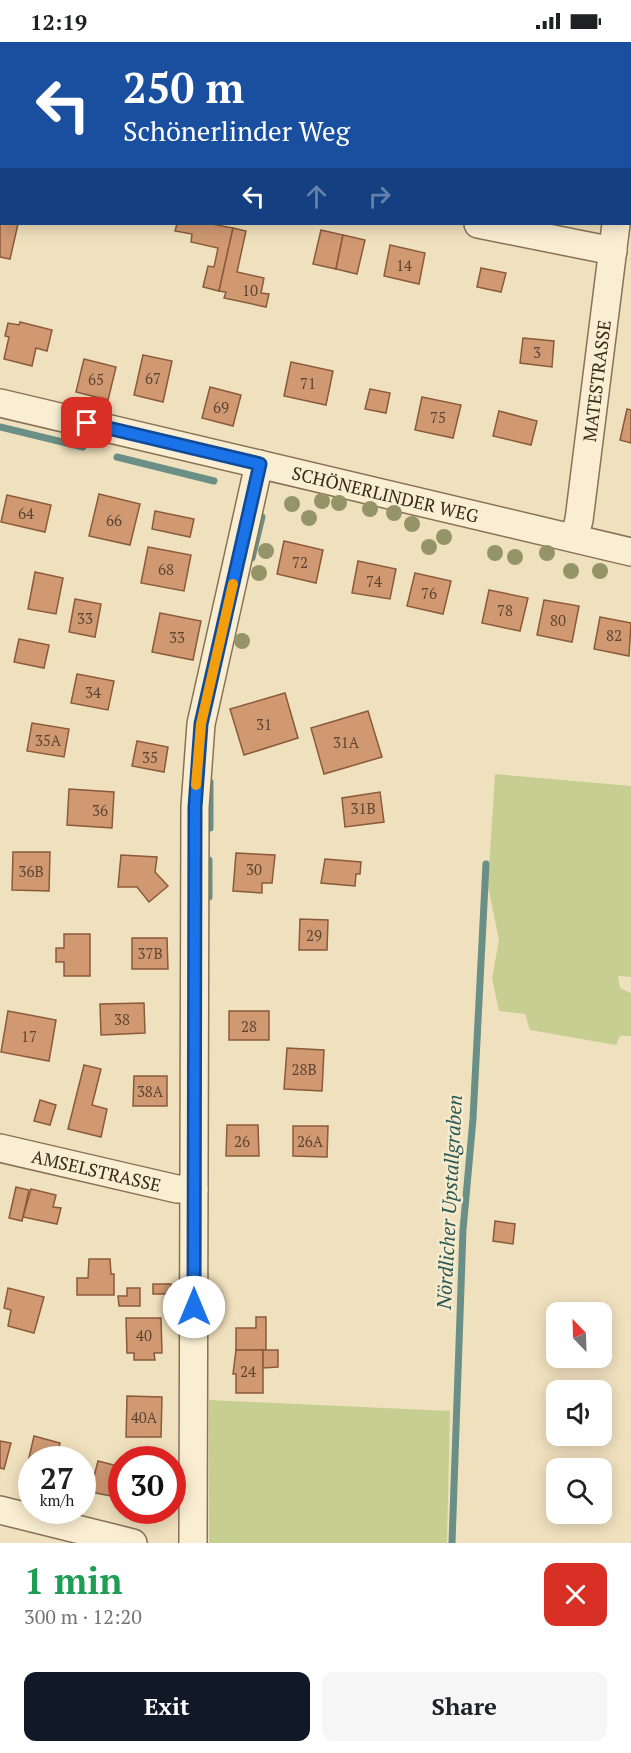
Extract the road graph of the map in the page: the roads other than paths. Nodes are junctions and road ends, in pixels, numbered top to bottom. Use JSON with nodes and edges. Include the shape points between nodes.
{"nodes":[{"id":1,"x":483,"y":225,"type":"edge"},
{"id":2,"x":616,"y":225,"type":"edge"},
{"id":3,"x":613,"y":251,"type":"junction"},
{"id":4,"x":0,"y":403,"type":"edge"},
{"id":5,"x":260,"y":464,"type":"junction"},
{"id":6,"x":574,"y":538,"type":"junction"},
{"id":7,"x":631,"y":552,"type":"edge"},
{"id":8,"x":0,"y":1148,"type":"edge"},
{"id":9,"x":194,"y":1189,"type":"junction"},
{"id":10,"x":0,"y":1510,"type":"edge"},
{"id":11,"x":133,"y":1543,"type":"edge"},
{"id":12,"x":193,"y":1543,"type":"edge"}],
"edges":[{"from":1,"to":3,"type":"street"},
{"from":2,"to":3,"type":"street","name":"MATESTRASSE"},
{"from":3,"to":6,"type":"street","name":"MATESTRASSE"},
{"from":4,"to":5,"type":"street","name":"SCHÖNERLINDER WEG"},
{"from":5,"to":6,"type":"street","name":"SCHÖNERLINDER WEG"},
{"from":5,"to":9,"type":"street","via":[[201,724],[196,766]]},
{"from":6,"to":7,"type":"street","name":"SCHÖNERLINDER WEG"},
{"from":8,"to":9,"type":"street","name":"AMSELSTRASSE","via":[[177,1189]]},
{"from":9,"to":12,"type":"street"},
{"from":10,"to":11,"type":"street"}]}
